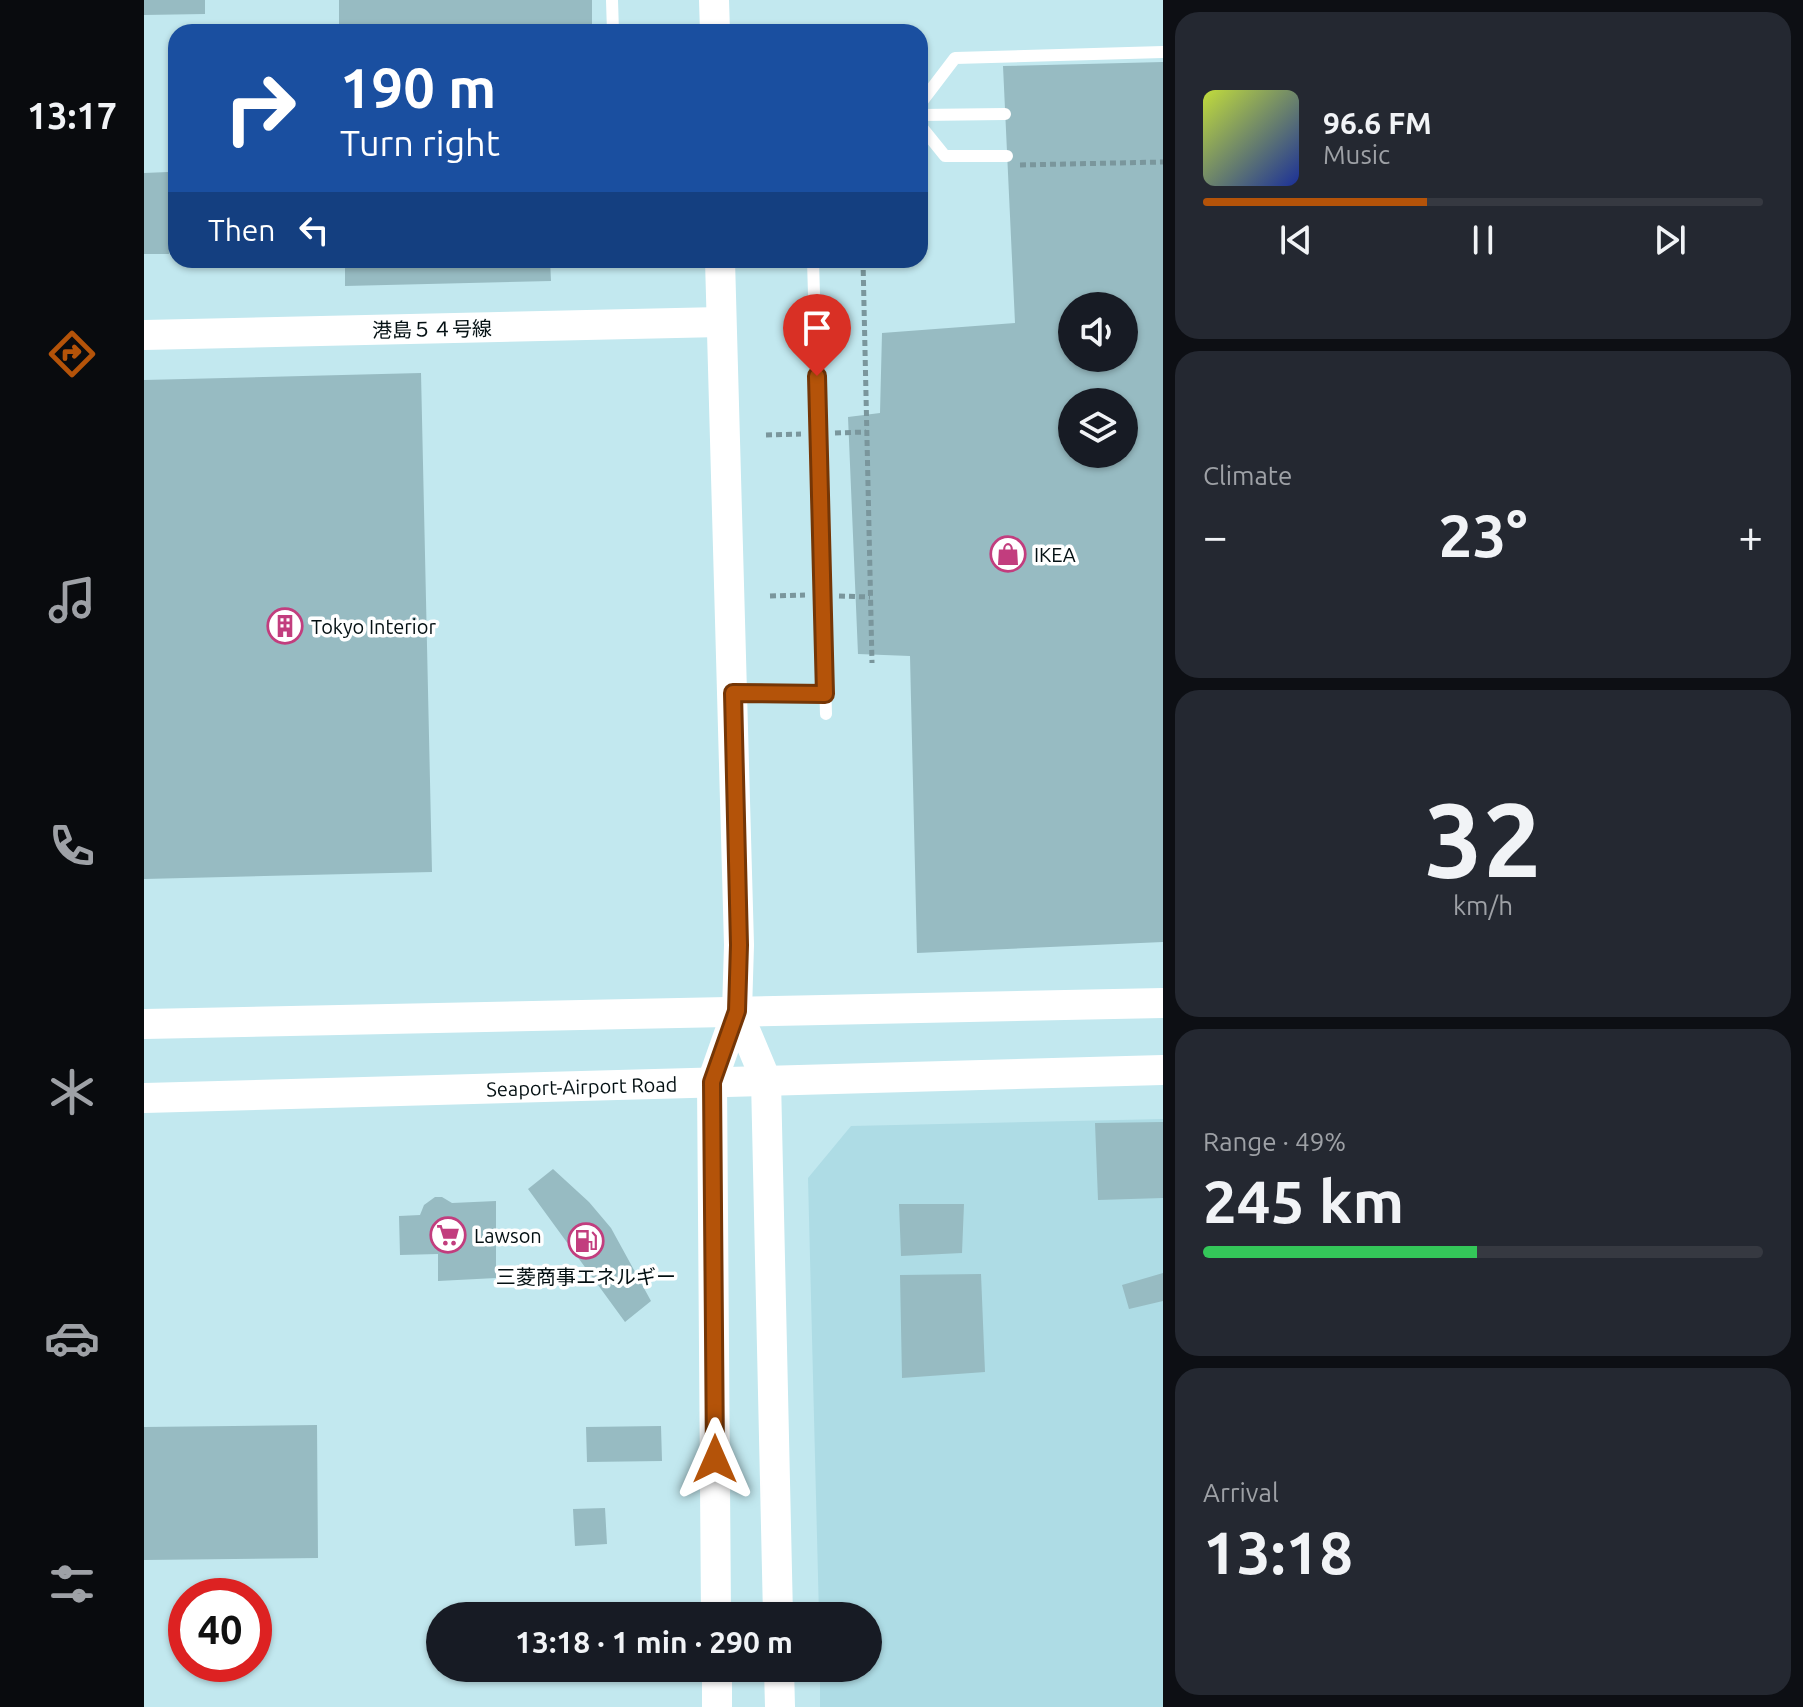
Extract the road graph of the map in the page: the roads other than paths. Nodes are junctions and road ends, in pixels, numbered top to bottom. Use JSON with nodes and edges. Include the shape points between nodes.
{"nodes":[{"id":1,"x":612,"y":0,"type":"edge"},
{"id":2,"x":714,"y":0,"type":"edge"},
{"id":3,"x":613,"y":24,"type":"edge"},
{"id":4,"x":715,"y":24,"type":"edge"},
{"id":5,"x":1163,"y":52,"type":"edge"},
{"id":6,"x":928,"y":93,"type":"edge"},
{"id":7,"x":1005,"y":114,"type":"dead end"},
{"id":8,"x":928,"y":115,"type":"edge"},
{"id":9,"x":928,"y":135,"type":"edge"},
{"id":10,"x":1009,"y":161,"type":"road end"},
{"id":11,"x":720,"y":268,"type":"edge"},
{"id":12,"x":813,"y":268,"type":"edge"},
{"id":13,"x":721,"y":322,"type":"junction"},
{"id":14,"x":144,"y":335,"type":"edge"},
{"id":15,"x":733,"y":693,"type":"junction"},
{"id":16,"x":825,"y":694,"type":"junction"},
{"id":17,"x":826,"y":714,"type":"dead end"},
{"id":18,"x":1163,"y":1003,"type":"edge"},
{"id":19,"x":737,"y":1011,"type":"junction"},
{"id":20,"x":144,"y":1024,"type":"edge"},
{"id":21,"x":1163,"y":1070,"type":"edge"},
{"id":22,"x":766,"y":1080,"type":"junction"},
{"id":23,"x":712,"y":1082,"type":"junction"},
{"id":24,"x":144,"y":1098,"type":"edge"},
{"id":25,"x":716,"y":1602,"type":"edge"},
{"id":26,"x":778,"y":1602,"type":"edge"},
{"id":27,"x":717,"y":1682,"type":"edge"},
{"id":28,"x":779,"y":1682,"type":"edge"},
{"id":29,"x":717,"y":1707,"type":"edge"},
{"id":30,"x":780,"y":1707,"type":"edge"}],
"edges":[{"from":1,"to":3,"type":"lane"},
{"from":2,"to":4,"type":"street"},
{"from":5,"to":6,"type":"lane","via":[[955,58]]},
{"from":7,"to":8,"type":"lane"},
{"from":9,"to":10,"type":"lane","via":[[945,156]]},
{"from":11,"to":13,"type":"street"},
{"from":12,"to":16,"type":"lane"},
{"from":13,"to":14,"type":"street","name":"港島５４号線"},
{"from":13,"to":15,"type":"street"},
{"from":15,"to":16,"type":"lane"},
{"from":15,"to":19,"type":"street"},
{"from":16,"to":17,"type":"lane"},
{"from":18,"to":19,"type":"street"},
{"from":19,"to":20,"type":"street"},
{"from":19,"to":22,"type":"street"},
{"from":19,"to":23,"type":"street"},
{"from":21,"to":22,"type":"street","name":"Seaport-Airport Road"},
{"from":22,"to":23,"type":"street","name":"Seaport-Airport Road"},
{"from":22,"to":26,"type":"street"},
{"from":23,"to":24,"type":"street","name":"Seaport-Airport Road"},
{"from":23,"to":25,"type":"street"},
{"from":27,"to":29,"type":"street"},
{"from":28,"to":30,"type":"street"}]}
